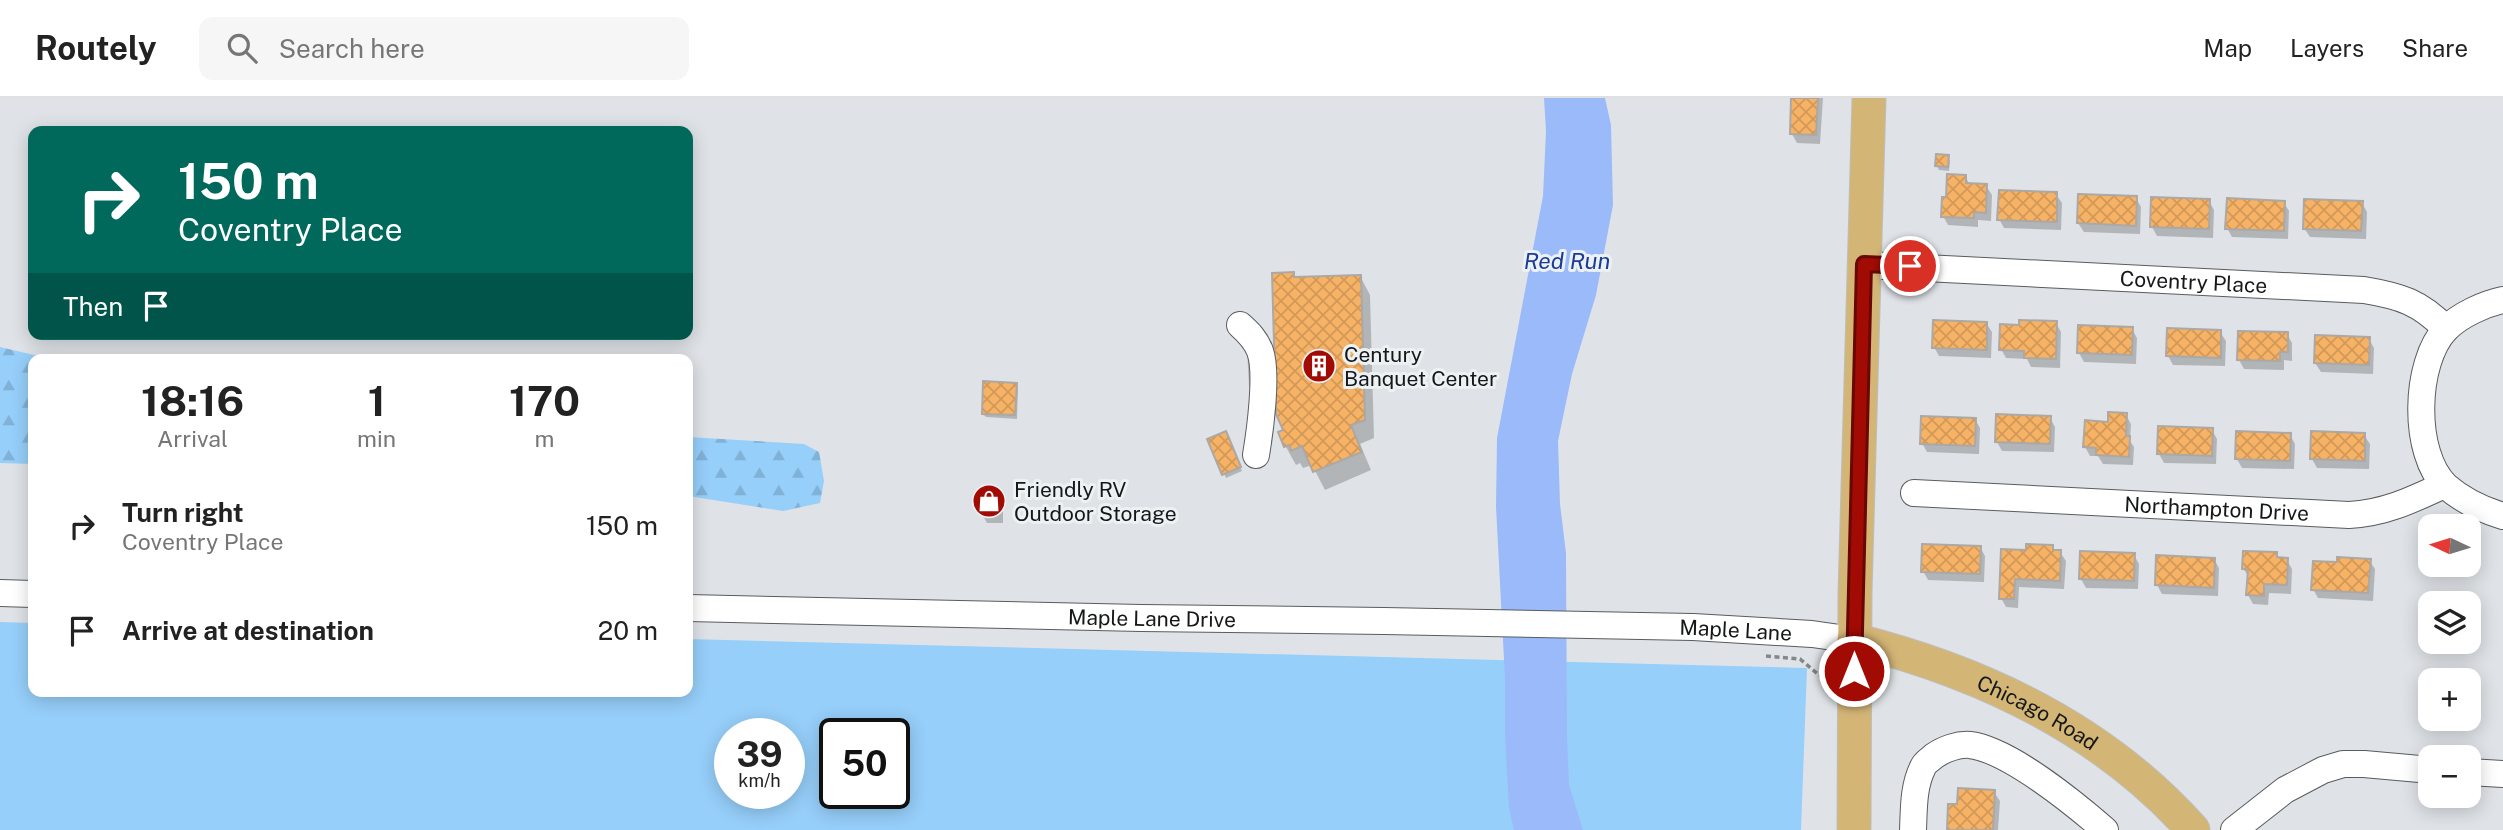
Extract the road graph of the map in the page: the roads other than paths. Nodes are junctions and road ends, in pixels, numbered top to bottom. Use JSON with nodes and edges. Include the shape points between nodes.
{"nodes":[{"id":1,"x":1870,"y":98,"type":"edge"},
{"id":2,"x":1864,"y":264,"type":"junction"},
{"id":3,"x":2503,"y":300,"type":"edge"},
{"id":4,"x":1240,"y":325,"type":"dead end"},
{"id":5,"x":2446,"y":329,"type":"junction"},
{"id":6,"x":1256,"y":455,"type":"dead end"},
{"id":7,"x":2444,"y":485,"type":"junction"},
{"id":8,"x":1914,"y":493,"type":"dead end"},
{"id":9,"x":2503,"y":516,"type":"edge"},
{"id":10,"x":0,"y":593,"type":"edge"},
{"id":11,"x":28,"y":594,"type":"edge"},
{"id":12,"x":693,"y":608,"type":"edge"},
{"id":13,"x":1617,"y":626,"type":"joint"},
{"id":14,"x":1854,"y":640,"type":"junction"},
{"id":15,"x":2418,"y":769,"type":"edge"},
{"id":16,"x":2481,"y":773,"type":"edge"},
{"id":17,"x":2503,"y":774,"type":"edge"},
{"id":18,"x":1854,"y":830,"type":"edge"},
{"id":19,"x":1913,"y":830,"type":"edge"},
{"id":20,"x":2105,"y":830,"type":"edge"},
{"id":21,"x":2193,"y":830,"type":"edge"},
{"id":22,"x":2235,"y":830,"type":"edge"}],
"edges":[{"from":1,"to":2,"type":"main road"},
{"from":2,"to":5,"type":"street","name":"Coventry Place","via":[[2364,290],[2405,299]]},
{"from":2,"to":14,"type":"main road"},
{"from":3,"to":5,"type":"street","via":[[2482,306]]},
{"from":4,"to":6,"type":"street","via":[[1261,354],[1262,412]]},
{"from":5,"to":7,"type":"street","via":[[2427,366],[2421,415],[2430,458]]},
{"from":7,"to":8,"type":"street","name":"Northampton Drive","via":[[2380,512],[2349,515]]},
{"from":7,"to":9,"type":"street","via":[[2475,506]]},
{"from":10,"to":11,"type":"street"},
{"from":12,"to":13,"type":"street","name":"Maple Lane Drive"},
{"from":13,"to":14,"type":"street","name":"Maple Lane","via":[[1812,634]]},
{"from":14,"to":18,"type":"main road"},
{"from":14,"to":21,"type":"main road","name":"Chicago Road","via":[[1983,682],[2058,719],[2127,767]]},
{"from":15,"to":22,"type":"street","via":[[2343,764],[2323,770],[2285,790]]},
{"from":16,"to":17,"type":"street"},
{"from":19,"to":20,"type":"street","via":[[1915,787],[1924,764],[1939,752],[1970,745],[2006,759]]}]}
